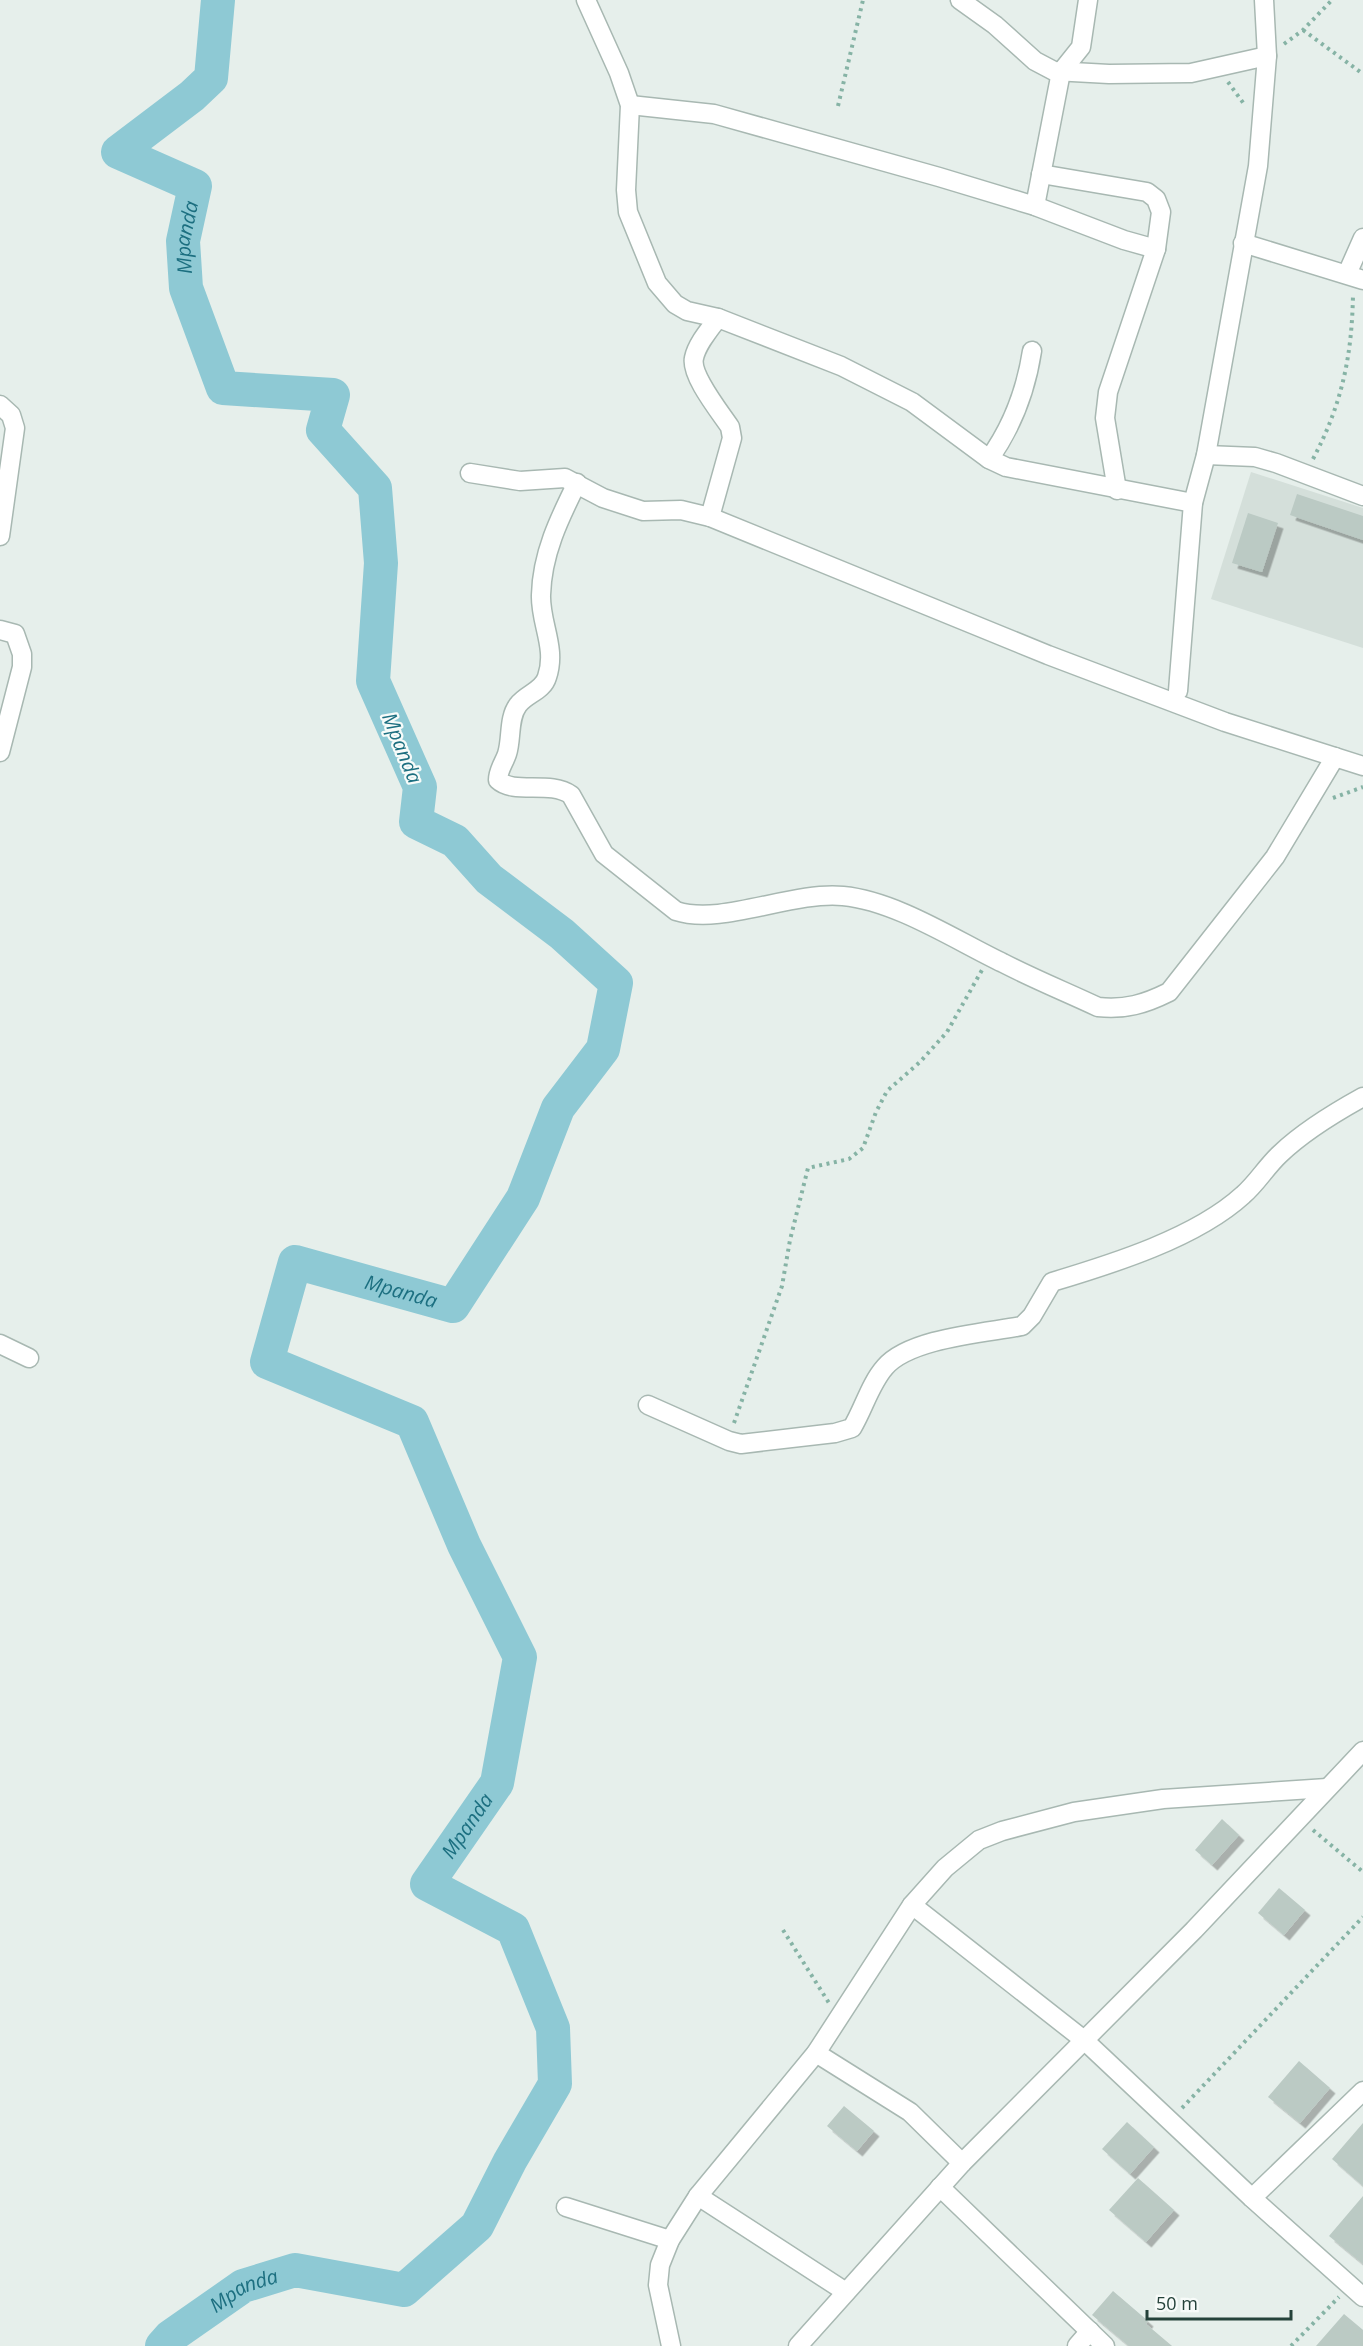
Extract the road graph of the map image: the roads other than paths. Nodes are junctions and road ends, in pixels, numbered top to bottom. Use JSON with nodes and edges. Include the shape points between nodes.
{"nodes":[{"id":1,"x":586,"y":0,"type":"edge"},
{"id":2,"x":960,"y":0,"type":"edge"},
{"id":3,"x":1088,"y":0,"type":"edge"},
{"id":4,"x":1264,"y":0,"type":"edge"},
{"id":5,"x":1267,"y":56,"type":"junction"},
{"id":6,"x":1061,"y":72,"type":"junction"},
{"id":7,"x":630,"y":105,"type":"junction"},
{"id":8,"x":1041,"y":174,"type":"junction"},
{"id":9,"x":1035,"y":206,"type":"junction"},
{"id":10,"x":1363,"y":238,"type":"edge"},
{"id":11,"x":1244,"y":243,"type":"junction"},
{"id":12,"x":1156,"y":249,"type":"junction"},
{"id":13,"x":1354,"y":276,"type":"edge"},
{"id":14,"x":718,"y":318,"type":"junction"},
{"id":15,"x":1032,"y":351,"type":"dead end"},
{"id":16,"x":0,"y":405,"type":"edge"},
{"id":17,"x":1206,"y":455,"type":"junction"},
{"id":18,"x":989,"y":459,"type":"junction"},
{"id":19,"x":470,"y":473,"type":"dead end"},
{"id":20,"x":577,"y":483,"type":"junction"},
{"id":21,"x":1118,"y":490,"type":"junction"},
{"id":22,"x":1363,"y":496,"type":"edge"},
{"id":23,"x":1193,"y":503,"type":"junction"},
{"id":24,"x":710,"y":517,"type":"junction"},
{"id":25,"x":0,"y":536,"type":"edge"},
{"id":26,"x":0,"y":630,"type":"edge"},
{"id":27,"x":1178,"y":691,"type":"dead end"},
{"id":28,"x":0,"y":753,"type":"edge"},
{"id":29,"x":1335,"y":757,"type":"junction"},
{"id":30,"x":1363,"y":766,"type":"edge"},
{"id":31,"x":1363,"y":1097,"type":"edge"},
{"id":32,"x":0,"y":1344,"type":"edge"},
{"id":33,"x":29,"y":1358,"type":"dead end"},
{"id":34,"x":648,"y":1404,"type":"dead end"},
{"id":35,"x":1363,"y":1751,"type":"edge"},
{"id":36,"x":1327,"y":1788,"type":"junction"},
{"id":37,"x":912,"y":1905,"type":"junction"},
{"id":38,"x":1084,"y":2040,"type":"junction"},
{"id":39,"x":816,"y":2053,"type":"junction"},
{"id":40,"x":1363,"y":2091,"type":"edge"},
{"id":41,"x":962,"y":2163,"type":"junction"},
{"id":42,"x":940,"y":2187,"type":"junction"},
{"id":43,"x":698,"y":2196,"type":"junction"},
{"id":44,"x":1252,"y":2198,"type":"junction"},
{"id":45,"x":566,"y":2207,"type":"dead end"},
{"id":46,"x":670,"y":2240,"type":"junction"},
{"id":47,"x":846,"y":2292,"type":"junction"},
{"id":48,"x":1363,"y":2297,"type":"edge"},
{"id":49,"x":1090,"y":2331,"type":"junction"},
{"id":50,"x":671,"y":2346,"type":"edge"},
{"id":51,"x":798,"y":2346,"type":"edge"},
{"id":52,"x":1077,"y":2346,"type":"edge"},
{"id":53,"x":1105,"y":2346,"type":"edge"}],
"edges":[{"from":1,"to":7,"type":"street","via":[[620,73]]},
{"from":2,"to":6,"type":"street","via":[[1035,61]]},
{"from":3,"to":6,"type":"street","via":[[1081,47]]},
{"from":4,"to":5,"type":"street"},
{"from":5,"to":6,"type":"street","via":[[1191,72]]},
{"from":5,"to":11,"type":"street","via":[[1258,166]]},
{"from":6,"to":8,"type":"street"},
{"from":7,"to":9,"type":"street","via":[[714,114]]},
{"from":7,"to":14,"type":"street","via":[[626,190],[628,212],[640,245],[657,283],[675,304]]},
{"from":8,"to":9,"type":"street"},
{"from":8,"to":12,"type":"street","via":[[1147,192],[1156,199],[1161,212]]},
{"from":9,"to":12,"type":"street"},
{"from":10,"to":13,"type":"street"},
{"from":11,"to":13,"type":"street"},
{"from":11,"to":17,"type":"street"},
{"from":12,"to":21,"type":"street","via":[[1108,392],[1106,418]]},
{"from":14,"to":18,"type":"street","via":[[841,366],[912,402]]},
{"from":14,"to":24,"type":"street","via":[[697,348],[693,361],[694,372],[730,428],[732,438]]},
{"from":15,"to":18,"type":"street","via":[[1029,373],[1012,421]]},
{"from":16,"to":25,"type":"street","via":[[11,415],[15,428]]},
{"from":17,"to":22,"type":"street","via":[[1255,457]]},
{"from":17,"to":23,"type":"street"},
{"from":18,"to":21,"type":"street","via":[[1006,467]]},
{"from":19,"to":20,"type":"street","via":[[520,481],[565,478]]},
{"from":20,"to":24,"type":"street","via":[[603,498],[643,511],[681,510]]},
{"from":20,"to":29,"type":"street","via":[[550,537],[541,596],[550,639],[547,678],[514,712],[498,780],[507,785],[566,791],[604,854],[676,910],[688,915],[808,896],[844,896],[892,909],[1098,1007],[1117,1009],[1145,1003],[1169,992],[1275,857]]},
{"from":21,"to":23,"type":"street"},
{"from":23,"to":27,"type":"street"},
{"from":24,"to":29,"type":"street","via":[[1048,655],[1224,722]]},
{"from":26,"to":28,"type":"street","via":[[15,634],[22,654]]},
{"from":29,"to":30,"type":"street"},
{"from":31,"to":34,"type":"street","via":[[1331,1115],[1280,1154],[1243,1196],[1200,1225],[1107,1266],[1052,1282],[1022,1326],[903,1352],[876,1379],[852,1428],[763,1443],[729,1441]]},
{"from":32,"to":33,"type":"street"},
{"from":35,"to":36,"type":"street"},
{"from":36,"to":37,"type":"street","via":[[1163,1799],[1074,1812],[1002,1831],[979,1840],[945,1868]]},
{"from":36,"to":38,"type":"street"},
{"from":37,"to":38,"type":"street"},
{"from":37,"to":39,"type":"street"},
{"from":38,"to":41,"type":"street"},
{"from":38,"to":44,"type":"street"},
{"from":39,"to":41,"type":"street","via":[[910,2112]]},
{"from":39,"to":43,"type":"street"},
{"from":40,"to":44,"type":"street"},
{"from":41,"to":42,"type":"street"},
{"from":42,"to":47,"type":"street"},
{"from":42,"to":49,"type":"street"},
{"from":43,"to":46,"type":"street"},
{"from":43,"to":47,"type":"street"},
{"from":44,"to":48,"type":"street"},
{"from":45,"to":46,"type":"street"},
{"from":46,"to":50,"type":"street","via":[[660,2265],[658,2285]]},
{"from":47,"to":51,"type":"street"},
{"from":49,"to":52,"type":"street"},
{"from":49,"to":53,"type":"street"}]}
